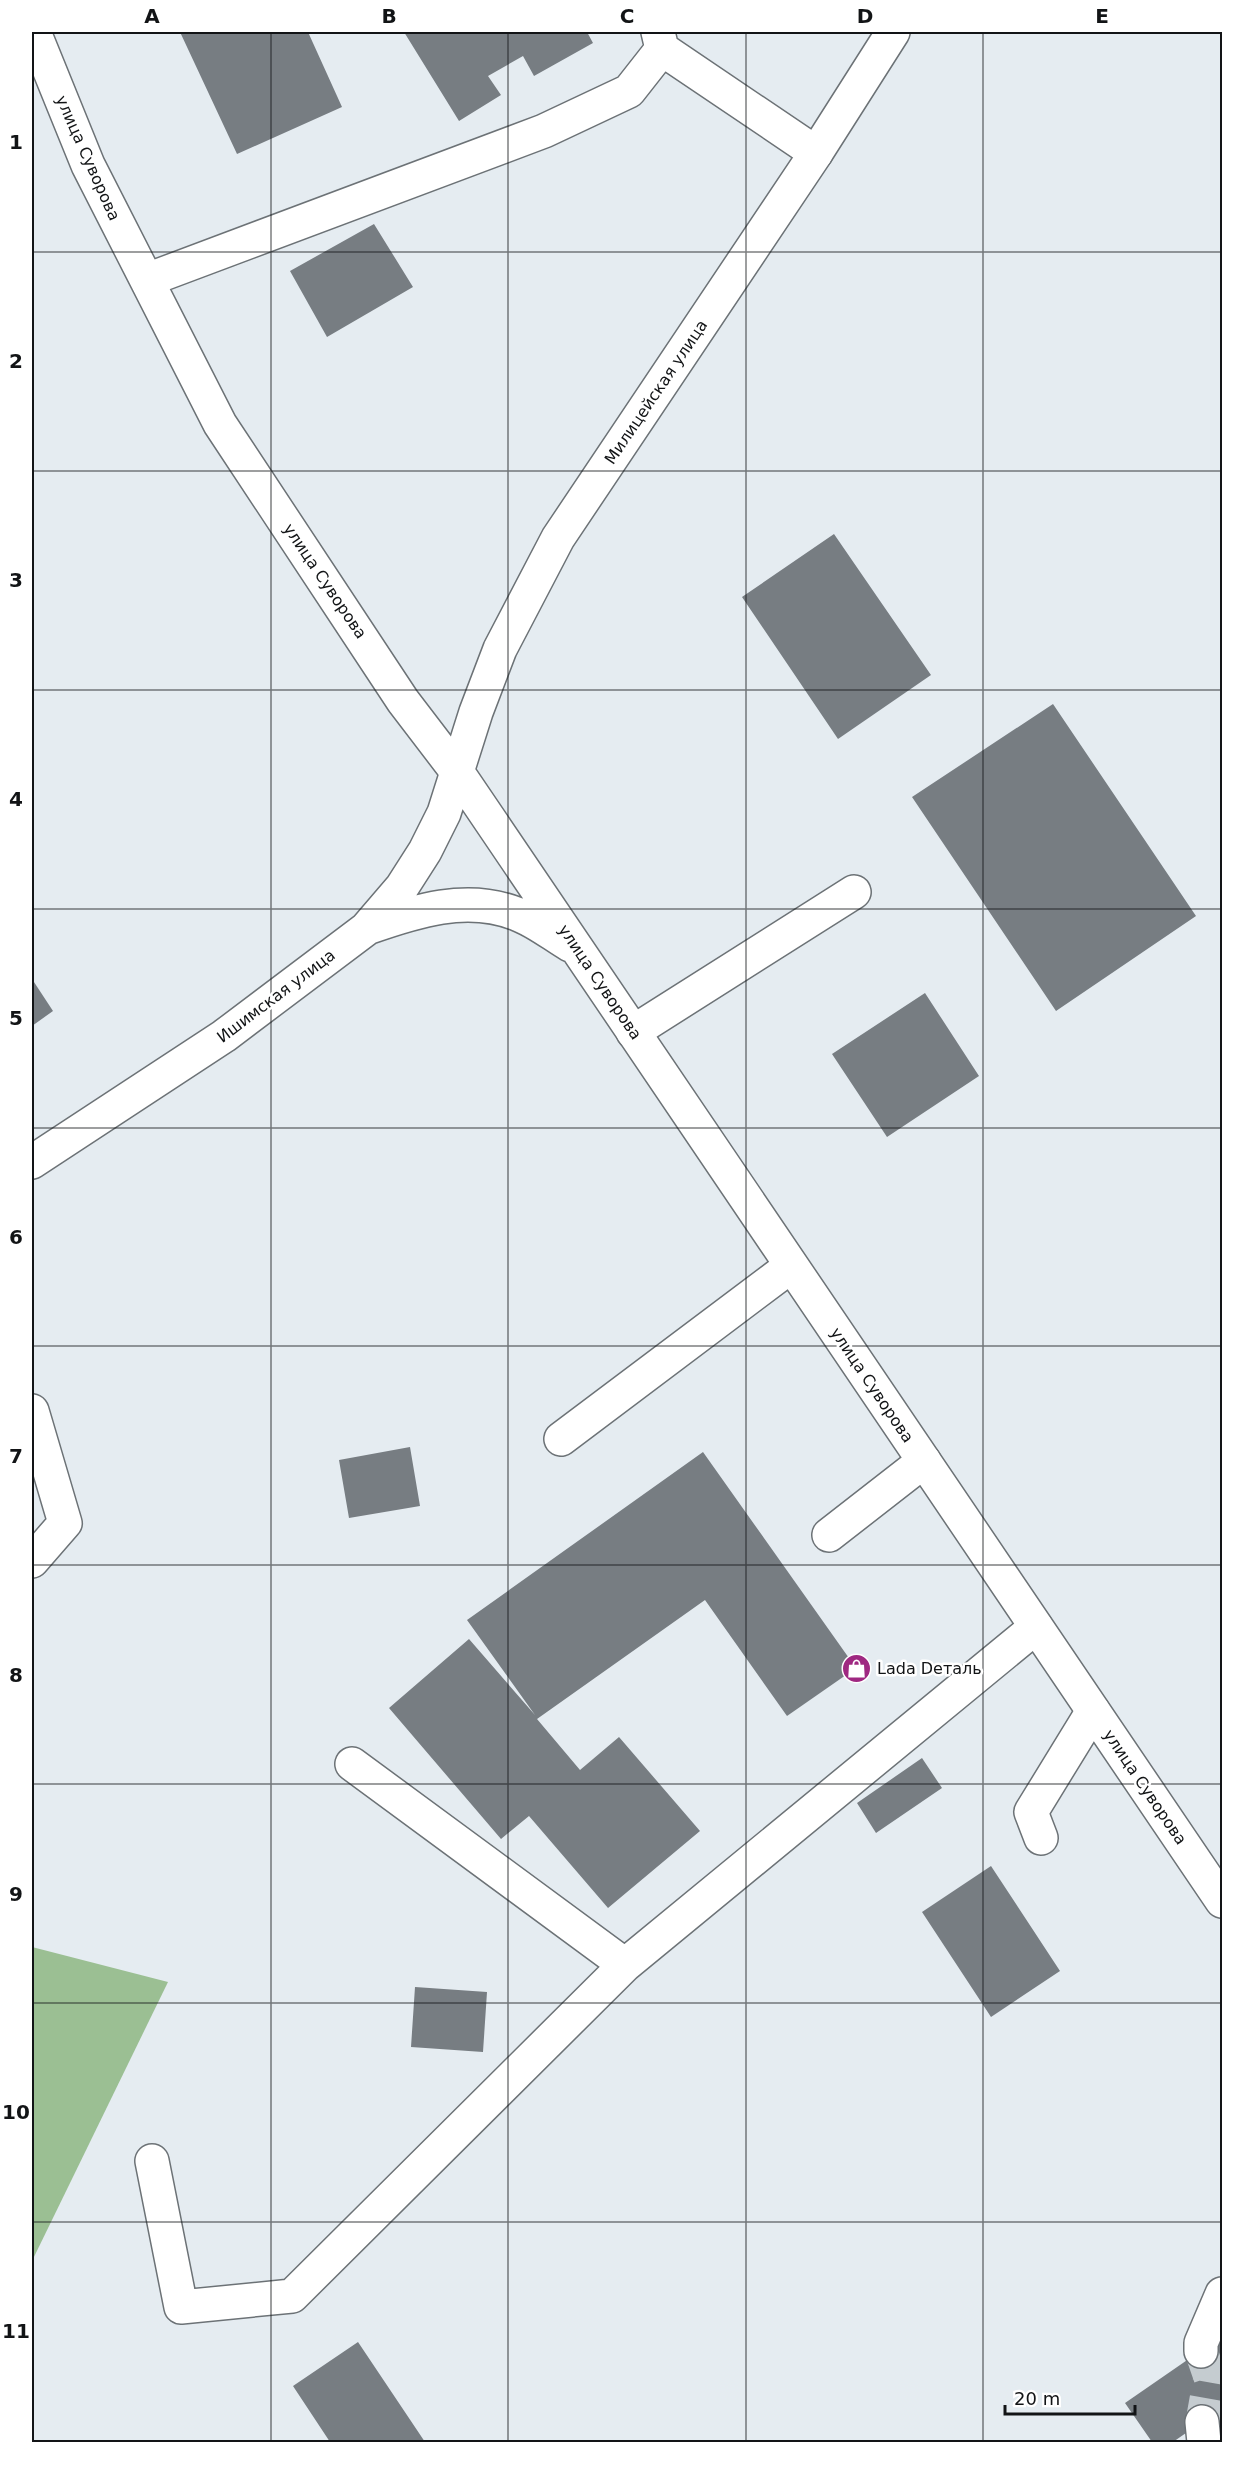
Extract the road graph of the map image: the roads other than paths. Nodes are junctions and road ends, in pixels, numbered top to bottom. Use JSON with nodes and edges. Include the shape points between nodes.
{"nodes":[{"id":1,"x":34,"y":32,"type":"edge"},
{"id":2,"x":893,"y":32,"type":"edge"},
{"id":3,"x":660,"y":40,"type":"edge"},
{"id":4,"x":816,"y":153,"type":"junction"},
{"id":5,"x":147,"y":280,"type":"junction"},
{"id":6,"x":458,"y":773,"type":"junction"},
{"id":7,"x":854,"y":892,"type":"dead end"},
{"id":8,"x":366,"y":929,"type":"junction"},
{"id":9,"x":578,"y":949,"type":"junction"},
{"id":10,"x":633,"y":1032,"type":"junction"},
{"id":11,"x":32,"y":1162,"type":"edge"},
{"id":12,"x":791,"y":1266,"type":"junction"},
{"id":13,"x":32,"y":1411,"type":"edge"},
{"id":14,"x":561,"y":1439,"type":"dead end"},
{"id":15,"x":924,"y":1461,"type":"junction"},
{"id":16,"x":829,"y":1535,"type":"dead end"},
{"id":17,"x":32,"y":1561,"type":"edge"},
{"id":18,"x":1036,"y":1627,"type":"junction"},
{"id":19,"x":1094,"y":1711,"type":"junction"},
{"id":20,"x":351,"y":1764,"type":"dead end"},
{"id":21,"x":1041,"y":1838,"type":"dead end"},
{"id":22,"x":1222,"y":1901,"type":"edge"},
{"id":23,"x":625,"y":1965,"type":"junction"},
{"id":24,"x":152,"y":2161,"type":"dead end"},
{"id":25,"x":1222,"y":2294,"type":"edge"},
{"id":26,"x":1201,"y":2351,"type":"tunnel mouth"}],
"edges":[{"from":1,"to":5,"type":"main road","name":"улица Суворова","via":[[88,165]]},
{"from":2,"to":4,"type":"main road","name":"Милицейская улица"},
{"from":3,"to":4,"type":"main road"},
{"from":3,"to":5,"type":"main road","via":[[629,91],[544,131]]},
{"from":4,"to":6,"type":"main road","name":"Милицейская улица","via":[[558,538],[500,649]]},
{"from":5,"to":6,"type":"main road","name":"улица Суворова","via":[[220,424],[403,701]]},
{"from":6,"to":8,"type":"main road","name":"Ишимская улица","via":[[425,851],[402,887]]},
{"from":6,"to":9,"type":"main road","name":"улица Суворова"},
{"from":7,"to":10,"type":"main road"},
{"from":8,"to":9,"type":"main road","via":[[417,911],[471,904],[517,914]]},
{"from":8,"to":11,"type":"main road","name":"Ишимская улица","via":[[224,1036]]},
{"from":9,"to":10,"type":"main road","name":"улица Суворова"},
{"from":10,"to":12,"type":"main road","name":"улица Суворова"},
{"from":12,"to":14,"type":"main road"},
{"from":12,"to":15,"type":"main road","name":"улица Суворова"},
{"from":13,"to":17,"type":"main road","via":[[65,1523]]},
{"from":15,"to":16,"type":"main road"},
{"from":15,"to":18,"type":"main road","name":"улица Суворова"},
{"from":18,"to":19,"type":"main road","name":"улица Суворова"},
{"from":18,"to":23,"type":"main road"},
{"from":19,"to":21,"type":"main road","via":[[1031,1812]]},
{"from":19,"to":22,"type":"main road","name":"улица Суворова"},
{"from":20,"to":23,"type":"main road"},
{"from":23,"to":24,"type":"main road","via":[[292,2296],[181,2307]]},
{"from":25,"to":26,"type":"main road"}]}
